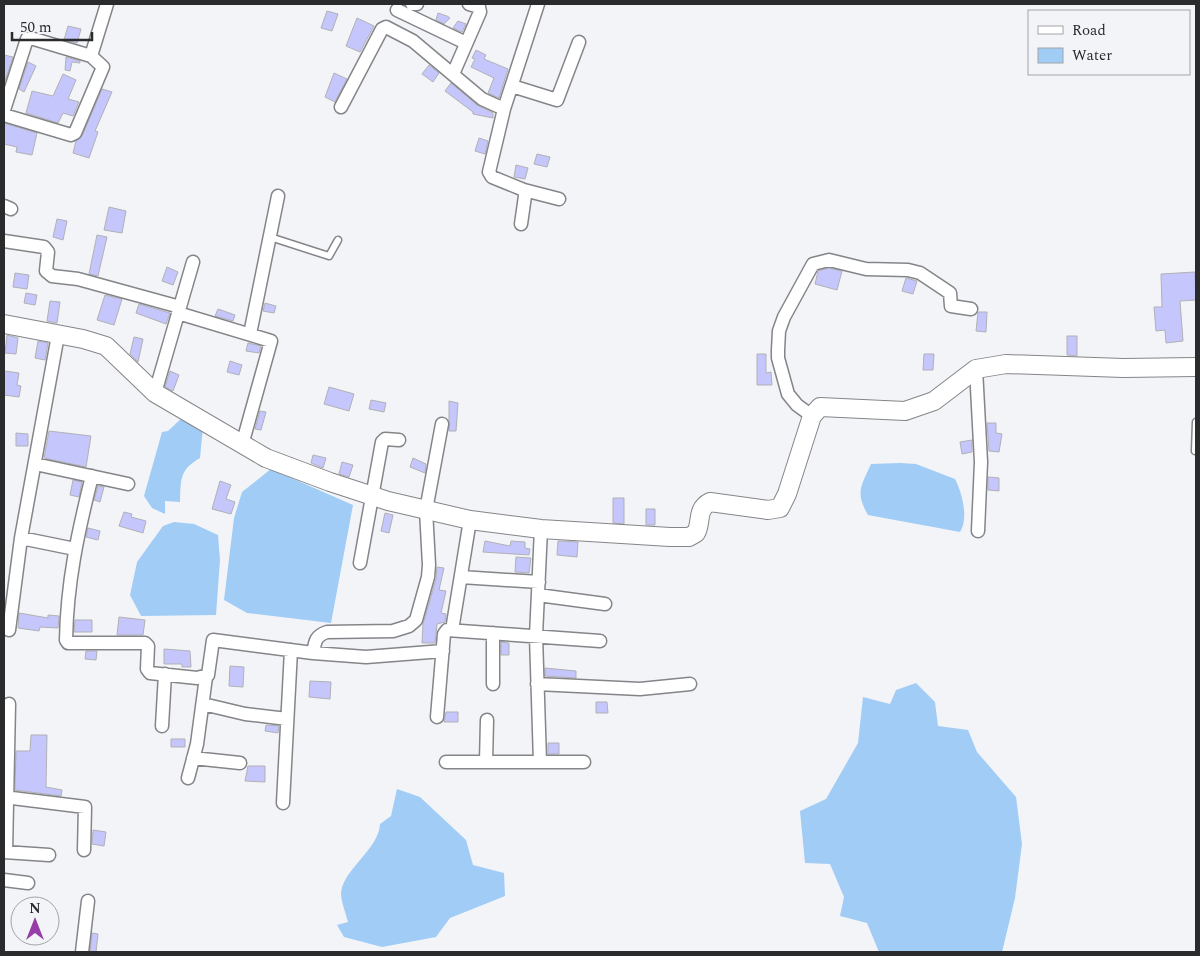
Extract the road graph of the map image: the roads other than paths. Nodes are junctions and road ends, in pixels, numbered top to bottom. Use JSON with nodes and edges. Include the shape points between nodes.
{"nodes":[{"id":1,"x":107,"y":4,"type":"edge"},
{"id":2,"x":412,"y":4,"type":"edge"},
{"id":3,"x":417,"y":4,"type":"edge"},
{"id":4,"x":469,"y":4,"type":"edge"},
{"id":5,"x":538,"y":4,"type":"edge"},
{"id":6,"x":399,"y":7,"type":"edge"},
{"id":7,"x":386,"y":27,"type":"junction"},
{"id":8,"x":579,"y":42,"type":"dead end"},
{"id":9,"x":466,"y":43,"type":"junction"},
{"id":10,"x":91,"y":56,"type":"junction"},
{"id":11,"x":453,"y":74,"type":"junction"},
{"id":12,"x":512,"y":86,"type":"junction"},
{"id":13,"x":341,"y":107,"type":"dead end"},
{"id":14,"x":504,"y":109,"type":"junction"},
{"id":15,"x":4,"y":110,"type":"edge"},
{"id":16,"x":4,"y":115,"type":"edge"},
{"id":17,"x":524,"y":190,"type":"junction"},
{"id":18,"x":278,"y":196,"type":"dead end"},
{"id":19,"x":559,"y":199,"type":"dead end"},
{"id":20,"x":521,"y":224,"type":"dead end"},
{"id":21,"x":270,"y":237,"type":"junction"},
{"id":22,"x":338,"y":240,"type":"dead end"},
{"id":23,"x":4,"y":241,"type":"edge"},
{"id":24,"x":194,"y":262,"type":"dead end"},
{"id":25,"x":971,"y":309,"type":"dead end"},
{"id":26,"x":179,"y":310,"type":"junction"},
{"id":27,"x":4,"y":328,"type":"edge"},
{"id":28,"x":250,"y":334,"type":"junction"},
{"id":29,"x":58,"y":335,"type":"junction"},
{"id":30,"x":1196,"y":367,"type":"edge"},
{"id":31,"x":976,"y":370,"type":"junction"},
{"id":32,"x":155,"y":393,"type":"junction"},
{"id":33,"x":812,"y":416,"type":"junction"},
{"id":34,"x":1196,"y":422,"type":"edge"},
{"id":35,"x":442,"y":424,"type":"dead end"},
{"id":36,"x":399,"y":440,"type":"dead end"},
{"id":37,"x":242,"y":445,"type":"junction"},
{"id":38,"x":1195,"y":451,"type":"dead end"},
{"id":39,"x":35,"y":464,"type":"junction"},
{"id":40,"x":92,"y":476,"type":"junction"},
{"id":41,"x":128,"y":484,"type":"dead end"},
{"id":42,"x":371,"y":495,"type":"junction"},
{"id":43,"x":426,"y":510,"type":"junction"},
{"id":44,"x":470,"y":520,"type":"junction"},
{"id":45,"x":541,"y":529,"type":"junction"},
{"id":46,"x":978,"y":531,"type":"dead end"},
{"id":47,"x":21,"y":538,"type":"junction"},
{"id":48,"x":75,"y":549,"type":"junction"},
{"id":49,"x":360,"y":563,"type":"dead end"},
{"id":50,"x":461,"y":577,"type":"junction"},
{"id":51,"x":539,"y":588,"type":"junction"},
{"id":52,"x":605,"y":604,"type":"dead end"},
{"id":53,"x":9,"y":630,"type":"dead end"},
{"id":54,"x":452,"y":630,"type":"junction"},
{"id":55,"x":493,"y":633,"type":"junction"},
{"id":56,"x":536,"y":636,"type":"junction"},
{"id":57,"x":600,"y":641,"type":"dead end"},
{"id":58,"x":291,"y":650,"type":"junction"},
{"id":59,"x":443,"y":652,"type":"junction"},
{"id":60,"x":312,"y":653,"type":"junction"},
{"id":61,"x":165,"y":674,"type":"junction"},
{"id":62,"x":206,"y":677,"type":"junction"},
{"id":63,"x":493,"y":684,"type":"dead end"},
{"id":64,"x":537,"y":684,"type":"junction"},
{"id":65,"x":690,"y":684,"type":"dead end"},
{"id":66,"x":9,"y":704,"type":"dead end"},
{"id":67,"x":203,"y":704,"type":"junction"},
{"id":68,"x":436,"y":717,"type":"dead end"},
{"id":69,"x":287,"y":719,"type":"junction"},
{"id":70,"x":487,"y":720,"type":"dead end"},
{"id":71,"x":162,"y":726,"type":"dead end"},
{"id":72,"x":194,"y":758,"type":"junction"},
{"id":73,"x":446,"y":762,"type":"dead end"},
{"id":74,"x":486,"y":762,"type":"junction"},
{"id":75,"x":540,"y":762,"type":"junction"},
{"id":76,"x":584,"y":762,"type":"dead end"},
{"id":77,"x":240,"y":763,"type":"dead end"},
{"id":78,"x":188,"y":778,"type":"dead end"},
{"id":79,"x":5,"y":797,"type":"edge"},
{"id":80,"x":283,"y":803,"type":"dead end"},
{"id":81,"x":84,"y":850,"type":"dead end"},
{"id":82,"x":5,"y":852,"type":"edge"},
{"id":83,"x":49,"y":855,"type":"dead end"},
{"id":84,"x":4,"y":880,"type":"edge"},
{"id":85,"x":28,"y":883,"type":"dead end"},
{"id":86,"x":88,"y":901,"type":"dead end"},
{"id":87,"x":82,"y":952,"type":"edge"}],
"edges":[{"from":1,"to":10,"type":"street"},
{"from":2,"to":3,"type":"street"},
{"from":4,"to":9,"type":"street","via":[[479,7],[480,12]]},
{"from":5,"to":12,"type":"street"},
{"from":6,"to":7,"type":"street"},
{"from":6,"to":9,"type":"street"},
{"from":7,"to":11,"type":"street","via":[[410,39]]},
{"from":7,"to":13,"type":"street","via":[[382,29]]},
{"from":8,"to":12,"type":"street","via":[[557,100]]},
{"from":9,"to":11,"type":"street"},
{"from":10,"to":15,"type":"street","via":[[27,39]]},
{"from":10,"to":16,"type":"street","via":[[103,67],[74,134]]},
{"from":11,"to":14,"type":"street","via":[[482,99]]},
{"from":12,"to":14,"type":"street"},
{"from":14,"to":17,"type":"street","via":[[490,175]]},
{"from":17,"to":19,"type":"street"},
{"from":17,"to":20,"type":"street"},
{"from":18,"to":21,"type":"street"},
{"from":21,"to":22,"type":"lane","via":[[329,256]]},
{"from":21,"to":28,"type":"street"},
{"from":23,"to":26,"type":"street","via":[[44,247],[48,252],[46,271],[52,276],[78,279]]},
{"from":24,"to":26,"type":"street"},
{"from":25,"to":33,"type":"street","via":[[951,306],[950,292],[920,273],[866,269],[829,260],[813,264],[784,317],[778,350],[788,394]]},
{"from":26,"to":28,"type":"street"},
{"from":26,"to":32,"type":"street"},
{"from":27,"to":29,"type":"street"},
{"from":28,"to":37,"type":"street","via":[[271,342]]},
{"from":29,"to":32,"type":"street","via":[[106,346]]},
{"from":29,"to":39,"type":"street"},
{"from":30,"to":31,"type":"street","via":[[1006,364]]},
{"from":31,"to":33,"type":"street","via":[[934,400],[905,411],[820,408]]},
{"from":31,"to":46,"type":"street","via":[[981,462]]},
{"from":32,"to":37,"type":"street"},
{"from":33,"to":45,"type":"street","via":[[780,508],[768,510],[710,502],[701,510],[696,533],[688,537]]},
{"from":34,"to":38,"type":"lane"},
{"from":35,"to":43,"type":"street"},
{"from":36,"to":42,"type":"street","via":[[382,442]]},
{"from":37,"to":42,"type":"street","via":[[274,463]]},
{"from":39,"to":40,"type":"street"},
{"from":39,"to":47,"type":"street"},
{"from":40,"to":41,"type":"street"},
{"from":40,"to":48,"type":"street"},
{"from":42,"to":43,"type":"street"},
{"from":42,"to":49,"type":"street"},
{"from":43,"to":44,"type":"street"},
{"from":43,"to":60,"type":"street","via":[[429,566],[416,620],[393,631],[327,632],[319,635]]},
{"from":44,"to":45,"type":"street"},
{"from":44,"to":50,"type":"street"},
{"from":45,"to":51,"type":"street"},
{"from":47,"to":48,"type":"street"},
{"from":47,"to":53,"type":"street"},
{"from":48,"to":61,"type":"street","via":[[66,612],[67,642],[145,643],[148,646],[148,672]]},
{"from":50,"to":51,"type":"street"},
{"from":50,"to":54,"type":"street"},
{"from":51,"to":52,"type":"street"},
{"from":51,"to":56,"type":"street"},
{"from":54,"to":55,"type":"street"},
{"from":54,"to":59,"type":"street","via":[[445,631]]},
{"from":55,"to":56,"type":"street"},
{"from":55,"to":63,"type":"street"},
{"from":56,"to":57,"type":"street"},
{"from":56,"to":64,"type":"street"},
{"from":58,"to":60,"type":"street"},
{"from":58,"to":62,"type":"street","via":[[213,640]]},
{"from":58,"to":69,"type":"street"},
{"from":59,"to":60,"type":"street","via":[[407,652],[376,657]]},
{"from":59,"to":68,"type":"street"},
{"from":61,"to":62,"type":"street"},
{"from":61,"to":71,"type":"street"},
{"from":62,"to":67,"type":"street"},
{"from":64,"to":65,"type":"street","via":[[640,689]]},
{"from":64,"to":75,"type":"street"},
{"from":66,"to":79,"type":"street"},
{"from":67,"to":69,"type":"street"},
{"from":67,"to":72,"type":"street"},
{"from":69,"to":80,"type":"street"},
{"from":70,"to":74,"type":"street"},
{"from":72,"to":77,"type":"street"},
{"from":72,"to":78,"type":"street"},
{"from":73,"to":74,"type":"street"},
{"from":74,"to":75,"type":"street"},
{"from":75,"to":76,"type":"street"},
{"from":79,"to":81,"type":"street","via":[[85,807]]},
{"from":79,"to":82,"type":"street"},
{"from":82,"to":83,"type":"street"},
{"from":84,"to":85,"type":"street"},
{"from":86,"to":87,"type":"street"}]}
